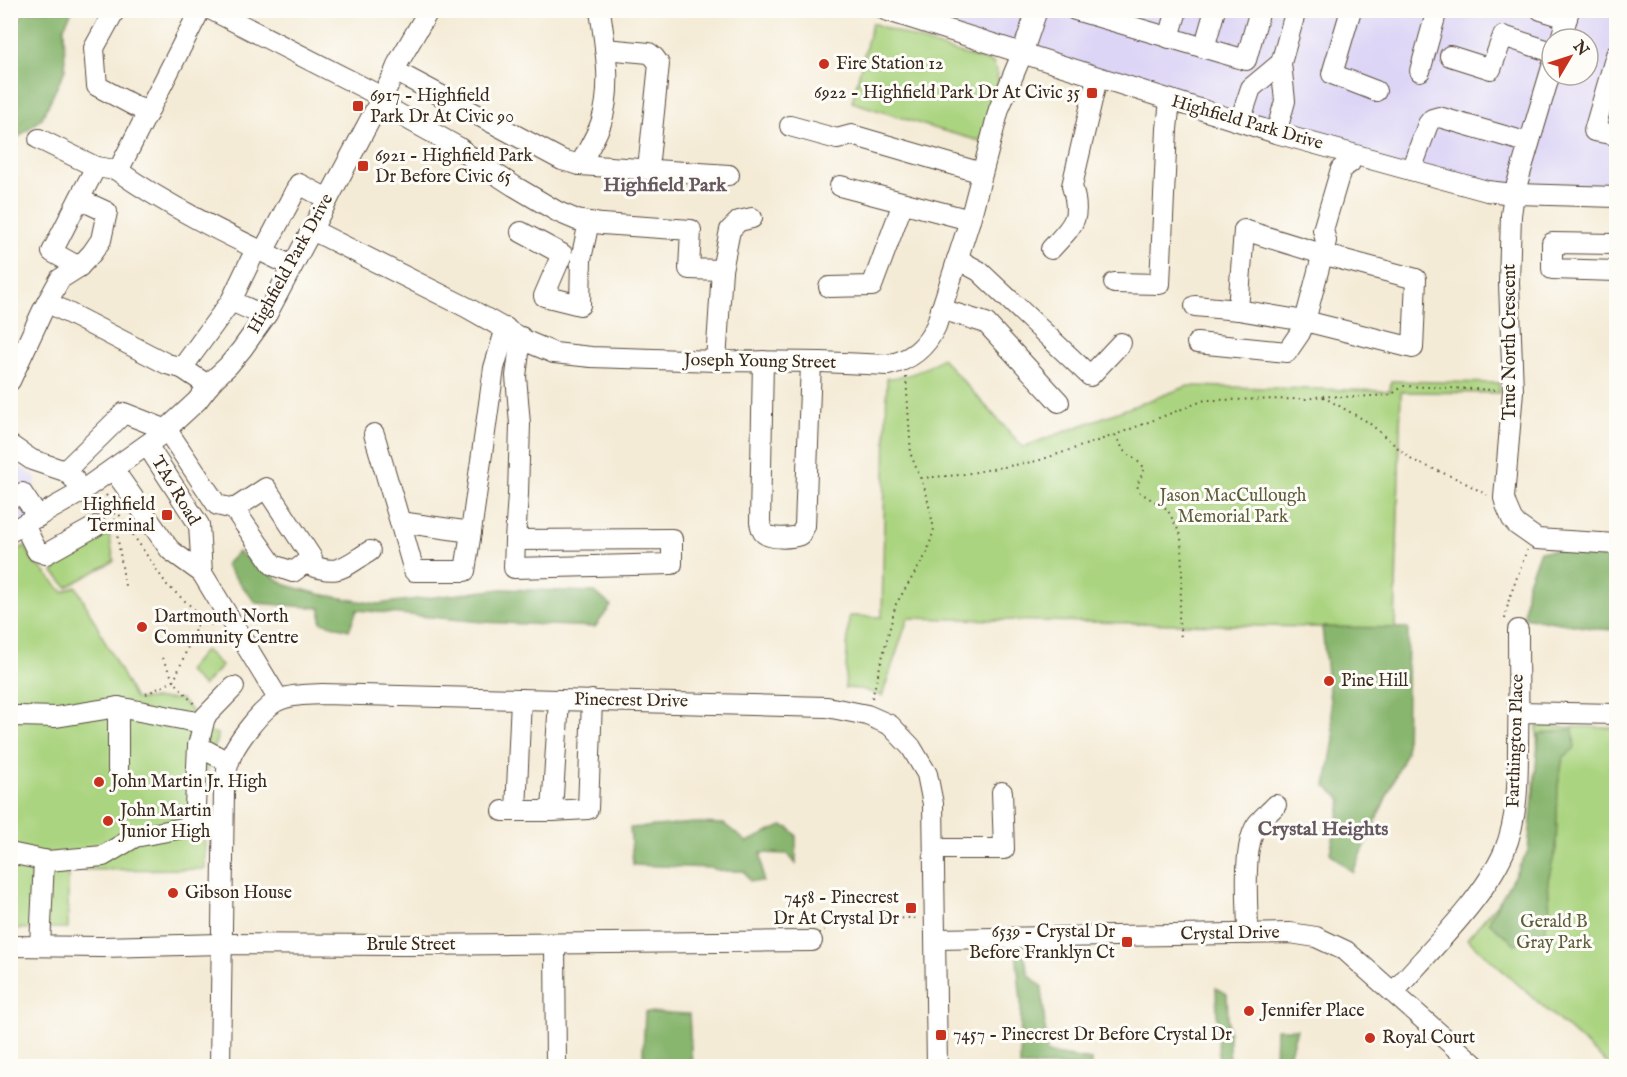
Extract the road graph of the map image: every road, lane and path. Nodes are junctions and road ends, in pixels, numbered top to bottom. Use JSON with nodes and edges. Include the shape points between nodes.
{"nodes":[{"id":1,"x":115,"y":10,"type":"edge"},
{"id":2,"x":200,"y":10,"type":"edge"},
{"id":3,"x":212,"y":10,"type":"edge"},
{"id":4,"x":429,"y":10,"type":"edge"},
{"id":5,"x":600,"y":10,"type":"edge"},
{"id":6,"x":885,"y":10,"type":"edge"},
{"id":7,"x":1037,"y":10,"type":"edge"},
{"id":8,"x":1177,"y":10,"type":"edge"},
{"id":9,"x":1215,"y":10,"type":"edge"},
{"id":10,"x":1260,"y":10,"type":"edge"},
{"id":11,"x":1296,"y":10,"type":"edge"},
{"id":12,"x":1351,"y":10,"type":"edge"},
{"id":13,"x":1437,"y":10,"type":"edge"},
{"id":14,"x":1541,"y":10,"type":"edge"},
{"id":15,"x":1084,"y":12,"type":"edge"},
{"id":16,"x":1568,"y":14,"type":"edge"},
{"id":17,"x":1130,"y":18,"type":"edge"},
{"id":18,"x":1169,"y":38,"type":"junction"},
{"id":19,"x":1204,"y":48,"type":"junction"},
{"id":20,"x":1540,"y":48,"type":"edge"},
{"id":21,"x":605,"y":49,"type":"junction"},
{"id":22,"x":1022,"y":54,"type":"junction"},
{"id":23,"x":1450,"y":56,"type":"dead end"},
{"id":24,"x":1281,"y":63,"type":"junction"},
{"id":25,"x":1615,"y":65,"type":"edge"},
{"id":26,"x":395,"y":71,"type":"junction"},
{"id":27,"x":1420,"y":71,"type":"dead end"},
{"id":28,"x":1097,"y":78,"type":"junction"},
{"id":29,"x":1546,"y":87,"type":"edge"},
{"id":30,"x":1376,"y":91,"type":"dead end"},
{"id":31,"x":381,"y":100,"type":"junction"},
{"id":32,"x":1170,"y":100,"type":"junction"},
{"id":33,"x":148,"y":112,"type":"junction"},
{"id":34,"x":1239,"y":121,"type":"junction"},
{"id":35,"x":790,"y":126,"type":"dead end"},
{"id":36,"x":1276,"y":133,"type":"junction"},
{"id":37,"x":1617,"y":135,"type":"edge"},
{"id":38,"x":39,"y":139,"type":"dead end"},
{"id":39,"x":1529,"y":143,"type":"junction"},
{"id":40,"x":1351,"y":158,"type":"junction"},
{"id":41,"x":580,"y":165,"type":"junction"},
{"id":42,"x":96,"y":167,"type":"junction"},
{"id":43,"x":648,"y":169,"type":"junction"},
{"id":44,"x":1411,"y":170,"type":"junction"},
{"id":45,"x":118,"y":171,"type":"junction"},
{"id":46,"x":982,"y":173,"type":"junction"},
{"id":47,"x":729,"y":175,"type":"dead end"},
{"id":48,"x":840,"y":186,"type":"dead end"},
{"id":49,"x":1514,"y":194,"type":"junction"},
{"id":50,"x":1617,"y":197,"type":"edge"},
{"id":51,"x":79,"y":199,"type":"junction"},
{"id":52,"x":328,"y":199,"type":"junction"},
{"id":53,"x":903,"y":202,"type":"junction"},
{"id":54,"x":752,"y":218,"type":"dead end"},
{"id":55,"x":970,"y":220,"type":"junction"},
{"id":56,"x":589,"y":222,"type":"junction"},
{"id":57,"x":312,"y":230,"type":"junction"},
{"id":58,"x":521,"y":232,"type":"dead end"},
{"id":59,"x":1617,"y":244,"type":"edge"},
{"id":60,"x":1324,"y":247,"type":"junction"},
{"id":61,"x":1051,"y":249,"type":"dead end"},
{"id":62,"x":259,"y":250,"type":"junction"},
{"id":63,"x":562,"y":254,"type":"junction"},
{"id":64,"x":957,"y":259,"type":"junction"},
{"id":65,"x":581,"y":260,"type":"junction"},
{"id":66,"x":292,"y":266,"type":"junction"},
{"id":67,"x":79,"y":267,"type":"junction"},
{"id":68,"x":722,"y":270,"type":"junction"},
{"id":69,"x":1617,"y":271,"type":"edge"},
{"id":70,"x":1114,"y":283,"type":"dead end"},
{"id":71,"x":829,"y":287,"type":"dead end"},
{"id":72,"x":47,"y":302,"type":"junction"},
{"id":73,"x":231,"y":302,"type":"junction"},
{"id":74,"x":1195,"y":306,"type":"dead end"},
{"id":75,"x":941,"y":309,"type":"junction"},
{"id":76,"x":1238,"y":309,"type":"junction"},
{"id":77,"x":265,"y":316,"type":"junction"},
{"id":78,"x":1305,"y":321,"type":"junction"},
{"id":79,"x":513,"y":333,"type":"junction"},
{"id":80,"x":1197,"y":342,"type":"dead end"},
{"id":81,"x":1121,"y":343,"type":"dead end"},
{"id":82,"x":716,"y":361,"type":"junction"},
{"id":83,"x":763,"y":361,"type":"junction"},
{"id":84,"x":811,"y":363,"type":"junction"},
{"id":85,"x":888,"y":365,"type":"junction"},
{"id":86,"x":182,"y":368,"type":"junction"},
{"id":87,"x":10,"y":381,"type":"edge"},
{"id":88,"x":209,"y":386,"type":"junction"},
{"id":89,"x":1513,"y":391,"type":"junction"},
{"id":90,"x":1321,"y":396,"type":"junction"},
{"id":91,"x":1059,"y":402,"type":"dead end"},
{"id":92,"x":166,"y":430,"type":"junction"},
{"id":93,"x":374,"y":434,"type":"dead end"},
{"id":94,"x":1115,"y":435,"type":"junction"},
{"id":95,"x":10,"y":445,"type":"edge"},
{"id":96,"x":147,"y":445,"type":"junction"},
{"id":97,"x":113,"y":469,"type":"junction"},
{"id":98,"x":65,"y":471,"type":"junction"},
{"id":99,"x":921,"y":478,"type":"junction"},
{"id":100,"x":91,"y":485,"type":"junction"},
{"id":101,"x":10,"y":499,"type":"edge"},
{"id":102,"x":112,"y":504,"type":"junction"},
{"id":103,"x":1506,"y":505,"type":"junction"},
{"id":104,"x":234,"y":509,"type":"junction"},
{"id":105,"x":400,"y":522,"type":"junction"},
{"id":106,"x":24,"y":524,"type":"edge"},
{"id":107,"x":96,"y":526,"type":"dead end"},
{"id":108,"x":471,"y":532,"type":"junction"},
{"id":109,"x":1532,"y":536,"type":"junction"},
{"id":110,"x":515,"y":540,"type":"junction"},
{"id":111,"x":1617,"y":544,"type":"edge"},
{"id":112,"x":370,"y":551,"type":"dead end"},
{"id":113,"x":305,"y":563,"type":"junction"},
{"id":114,"x":202,"y":573,"type":"junction"},
{"id":115,"x":125,"y":586,"type":"dead end"},
{"id":116,"x":201,"y":615,"type":"junction"},
{"id":117,"x":1511,"y":628,"type":"joint"},
{"id":118,"x":217,"y":629,"type":"dead end"},
{"id":119,"x":1181,"y":639,"type":"dead end"},
{"id":120,"x":162,"y":658,"type":"dead end"},
{"id":121,"x":174,"y":681,"type":"junction"},
{"id":122,"x":234,"y":687,"type":"dead end"},
{"id":123,"x":141,"y":697,"type":"dead end"},
{"id":124,"x":521,"y":699,"type":"junction"},
{"id":125,"x":279,"y":700,"type":"junction"},
{"id":126,"x":559,"y":700,"type":"junction"},
{"id":127,"x":592,"y":700,"type":"junction"},
{"id":128,"x":118,"y":707,"type":"junction"},
{"id":129,"x":1519,"y":712,"type":"junction"},
{"id":130,"x":1617,"y":714,"type":"edge"},
{"id":131,"x":867,"y":715,"type":"junction"},
{"id":132,"x":10,"y":717,"type":"edge"},
{"id":133,"x":203,"y":720,"type":"junction"},
{"id":134,"x":198,"y":746,"type":"junction"},
{"id":135,"x":228,"y":762,"type":"junction"},
{"id":136,"x":118,"y":770,"type":"dead end"},
{"id":137,"x":1002,"y":792,"type":"dead end"},
{"id":138,"x":1276,"y":805,"type":"dead end"},
{"id":139,"x":552,"y":811,"type":"junction"},
{"id":140,"x":194,"y":826,"type":"junction"},
{"id":141,"x":224,"y":826,"type":"junction"},
{"id":142,"x":934,"y":849,"type":"junction"},
{"id":143,"x":10,"y":853,"type":"edge"},
{"id":144,"x":44,"y":860,"type":"junction"},
{"id":145,"x":921,"y":918,"type":"dead end"},
{"id":146,"x":834,"y":920,"type":"dead end"},
{"id":147,"x":1248,"y":934,"type":"junction"},
{"id":148,"x":936,"y":939,"type":"junction"},
{"id":149,"x":812,"y":941,"type":"dead end"},
{"id":150,"x":221,"y":944,"type":"junction"},
{"id":151,"x":555,"y":944,"type":"junction"},
{"id":152,"x":10,"y":946,"type":"edge"},
{"id":153,"x":40,"y":946,"type":"junction"},
{"id":154,"x":1394,"y":992,"type":"junction"},
{"id":155,"x":220,"y":1066,"type":"edge"},
{"id":156,"x":556,"y":1066,"type":"edge"},
{"id":157,"x":937,"y":1066,"type":"edge"},
{"id":158,"x":1476,"y":1066,"type":"edge"}],
"edges":[{"from":1,"to":33,"type":"street","via":[[94,48],[97,86]]},
{"from":2,"to":33,"type":"street"},
{"from":3,"to":31,"type":"street"},
{"from":4,"to":26,"type":"street","name":"Highfield Park Drive"},
{"from":5,"to":21,"type":"street"},
{"from":6,"to":22,"type":"street","name":"Highfield Park Drive"},
{"from":7,"to":22,"type":"street","name":"Joseph Young Street"},
{"from":8,"to":18,"type":"street"},
{"from":9,"to":19,"type":"street"},
{"from":10,"to":19,"type":"street","via":[[1246,60]]},
{"from":11,"to":24,"type":"street"},
{"from":12,"to":30,"type":"street","via":[[1332,74]]},
{"from":13,"to":27,"type":"street"},
{"from":14,"to":16,"type":"street"},
{"from":15,"to":17,"type":"street"},
{"from":17,"to":18,"type":"street"},
{"from":18,"to":19,"type":"street"},
{"from":20,"to":23,"type":"street","via":[[1503,36],[1491,69]]},
{"from":21,"to":41,"type":"street","via":[[607,91],[601,123]]},
{"from":21,"to":43,"type":"street","via":[[649,53],[659,64]]},
{"from":22,"to":28,"type":"street","name":"Highfield Park Drive"},
{"from":22,"to":46,"type":"street","name":"Joseph Young Street","via":[[999,109]]},
{"from":24,"to":34,"type":"street","via":[[1251,88]]},
{"from":24,"to":36,"type":"street","via":[[1285,101]]},
{"from":25,"to":37,"type":"street","via":[[1594,131]]},
{"from":26,"to":31,"type":"street","name":"Highfield Park Drive"},
{"from":26,"to":41,"type":"street","via":[[562,160]]},
{"from":28,"to":32,"type":"street","name":"Highfield Park Drive"},
{"from":28,"to":61,"type":"street","via":[[1072,186],[1076,217]]},
{"from":29,"to":39,"type":"street","name":"True North Crescent"},
{"from":31,"to":52,"type":"street","name":"Highfield Park Drive"},
{"from":31,"to":56,"type":"street","via":[[558,212]]},
{"from":32,"to":34,"type":"street","name":"Highfield Park Drive"},
{"from":32,"to":70,"type":"street","via":[[1160,284]]},
{"from":33,"to":45,"type":"street"},
{"from":34,"to":36,"type":"street","name":"Highfield Park Drive"},
{"from":35,"to":46,"type":"street","via":[[837,139],[852,135]]},
{"from":36,"to":40,"type":"street","name":"Highfield Park Drive"},
{"from":38,"to":42,"type":"street"},
{"from":39,"to":44,"type":"street","via":[[1439,117],[1428,124]]},
{"from":39,"to":49,"type":"street","name":"True North Crescent"},
{"from":40,"to":44,"type":"street","name":"Highfield Park Drive"},
{"from":40,"to":60,"type":"street","via":[[1353,173],[1335,234]]},
{"from":41,"to":43,"type":"street"},
{"from":42,"to":45,"type":"street"},
{"from":42,"to":51,"type":"street"},
{"from":43,"to":47,"type":"street"},
{"from":44,"to":49,"type":"street","name":"Highfield Park Drive","via":[[1487,191]]},
{"from":45,"to":62,"type":"street"},
{"from":46,"to":55,"type":"street","name":"Joseph Young Street"},
{"from":48,"to":53,"type":"street"},
{"from":49,"to":50,"type":"street","name":"Highfield Park Drive"},
{"from":49,"to":89,"type":"street","name":"True North Crescent","via":[[1509,283]]},
{"from":51,"to":67,"type":"street","via":[[52,252]]},
{"from":51,"to":67,"type":"street","via":[[107,212],[101,240]]},
{"from":52,"to":57,"type":"street","name":"Highfield Park Drive"},
{"from":52,"to":62,"type":"street","via":[[299,184]]},
{"from":53,"to":55,"type":"street"},
{"from":53,"to":71,"type":"street","via":[[872,286]]},
{"from":54,"to":68,"type":"street","via":[[739,220],[730,230]]},
{"from":55,"to":64,"type":"street","name":"Joseph Young Street"},
{"from":56,"to":65,"type":"street"},
{"from":56,"to":68,"type":"street","via":[[691,230],[689,269]]},
{"from":57,"to":66,"type":"street","name":"Highfield Park Drive"},
{"from":57,"to":79,"type":"street","name":"Joseph Young Street"},
{"from":58,"to":63,"type":"street"},
{"from":59,"to":69,"type":"street","via":[[1552,243],[1552,269]]},
{"from":60,"to":76,"type":"street","via":[[1244,230]]},
{"from":60,"to":78,"type":"street"},
{"from":60,"to":78,"type":"street","via":[[1416,279],[1413,348]]},
{"from":62,"to":66,"type":"street"},
{"from":62,"to":73,"type":"street"},
{"from":63,"to":65,"type":"street"},
{"from":63,"to":65,"type":"street","via":[[544,296],[580,305]]},
{"from":64,"to":75,"type":"street","name":"Joseph Young Street"},
{"from":64,"to":81,"type":"street","via":[[979,270],[1090,376]]},
{"from":66,"to":77,"type":"street","name":"Highfield Park Drive"},
{"from":67,"to":72,"type":"street","via":[[60,279]]},
{"from":68,"to":82,"type":"street"},
{"from":72,"to":86,"type":"street"},
{"from":72,"to":87,"type":"street"},
{"from":73,"to":77,"type":"street"},
{"from":73,"to":86,"type":"street"},
{"from":74,"to":76,"type":"street"},
{"from":75,"to":85,"type":"street","name":"Joseph Young Street","via":[[932,335],[921,349],[906,360]]},
{"from":75,"to":91,"type":"street","via":[[986,323]]},
{"from":76,"to":78,"type":"street"},
{"from":77,"to":88,"type":"street","name":"Highfield Park Drive","via":[[242,350]]},
{"from":78,"to":80,"type":"street","via":[[1287,352]]},
{"from":79,"to":82,"type":"street","name":"Joseph Young Street","via":[[554,353]]},
{"from":79,"to":108,"type":"street","via":[[494,368]]},
{"from":79,"to":110,"type":"street","via":[[520,424]]},
{"from":82,"to":83,"type":"street","name":"Joseph Young Street"},
{"from":83,"to":84,"type":"street","name":"Joseph Young Street"},
{"from":83,"to":84,"type":"street","via":[[760,522],[768,536],[786,538],[800,535],[805,526]]},
{"from":84,"to":85,"type":"street","name":"Joseph Young Street"},
{"from":85,"to":99,"type":"path","via":[[906,372],[911,455]]},
{"from":86,"to":88,"type":"street"},
{"from":88,"to":92,"type":"street","name":"Highfield Park Drive"},
{"from":89,"to":90,"type":"path","via":[[1403,386],[1391,395]]},
{"from":89,"to":103,"type":"street","name":"True North Crescent"},
{"from":90,"to":94,"type":"path","via":[[1205,400]]},
{"from":90,"to":103,"type":"path","via":[[1368,422],[1412,460]]},
{"from":92,"to":96,"type":"street","name":"Highfield Park Drive"},
{"from":92,"to":98,"type":"street","via":[[124,413]]},
{"from":92,"to":104,"type":"street","via":[[217,505]]},
{"from":93,"to":105,"type":"street"},
{"from":94,"to":99,"type":"path","via":[[1037,461]]},
{"from":94,"to":119,"type":"path","via":[[1126,454],[1144,468],[1137,485],[1139,492],[1167,509],[1181,535]]},
{"from":95,"to":98,"type":"street","via":[[32,460]]},
{"from":96,"to":97,"type":"street","name":"Highfield Park Drive"},
{"from":96,"to":114,"type":"street","name":"TA6 Road","via":[[199,525]]},
{"from":97,"to":100,"type":"street","name":"Highfield Park Drive"},
{"from":97,"to":114,"type":"street","name":"TA6 Road","via":[[170,550]]},
{"from":98,"to":100,"type":"street"},
{"from":99,"to":131,"type":"path","via":[[934,529],[927,553],[896,604]]},
{"from":100,"to":102,"type":"path"},
{"from":100,"to":106,"type":"street","name":"Highfield Park Drive"},
{"from":101,"to":106,"type":"street","via":[[22,493]]},
{"from":102,"to":115,"type":"path"},
{"from":102,"to":116,"type":"path","via":[[167,585]]},
{"from":103,"to":109,"type":"street","via":[[1512,519]]},
{"from":104,"to":113,"type":"street","via":[[273,565],[293,572]]},
{"from":104,"to":113,"type":"street","via":[[266,488],[312,558]]},
{"from":105,"to":108,"type":"street"},
{"from":105,"to":108,"type":"street","via":[[414,571],[465,571]]},
{"from":106,"to":107,"type":"street","via":[[37,551],[46,554]]},
{"from":109,"to":111,"type":"street"},
{"from":109,"to":117,"type":"path","via":[[1509,599]]},
{"from":110,"to":110,"type":"street","via":[[672,539],[672,564],[514,568]]},
{"from":112,"to":113,"type":"street","via":[[338,571]]},
{"from":114,"to":125,"type":"street","name":"TA6 Road"},
{"from":116,"to":118,"type":"path"},
{"from":116,"to":121,"type":"path"},
{"from":117,"to":129,"type":"street","name":"Farthington Place"},
{"from":120,"to":121,"type":"path"},
{"from":121,"to":123,"type":"path"},
{"from":121,"to":133,"type":"path"},
{"from":122,"to":133,"type":"street"},
{"from":124,"to":125,"type":"street","name":"Pinecrest Drive","via":[[322,694]]},
{"from":124,"to":126,"type":"street","name":"Pinecrest Drive"},
{"from":124,"to":139,"type":"street","via":[[509,811]]},
{"from":125,"to":135,"type":"street","via":[[253,723]]},
{"from":126,"to":127,"type":"street","name":"Pinecrest Drive"},
{"from":126,"to":139,"type":"street"},
{"from":127,"to":131,"type":"street","name":"Pinecrest Drive","via":[[827,707]]},
{"from":127,"to":139,"type":"street","via":[[588,809]]},
{"from":128,"to":132,"type":"street","via":[[56,717]]},
{"from":128,"to":133,"type":"street"},
{"from":128,"to":136,"type":"street"},
{"from":129,"to":130,"type":"street"},
{"from":129,"to":154,"type":"street","name":"Farthington Place","via":[[1518,790],[1504,852],[1466,909]]},
{"from":131,"to":142,"type":"street","name":"Pinecrest Drive","via":[[890,725],[911,747],[927,774],[933,804]]},
{"from":133,"to":134,"type":"street"},
{"from":134,"to":135,"type":"street"},
{"from":134,"to":140,"type":"street"},
{"from":135,"to":141,"type":"street"},
{"from":137,"to":142,"type":"street","via":[[1004,849]]},
{"from":138,"to":147,"type":"street","via":[[1258,823],[1251,837],[1247,857]]},
{"from":140,"to":141,"type":"street"},
{"from":140,"to":144,"type":"street","via":[[135,837],[103,856]]},
{"from":141,"to":150,"type":"street"},
{"from":142,"to":148,"type":"street","name":"Pinecrest Drive"},
{"from":143,"to":144,"type":"street"},
{"from":144,"to":153,"type":"street"},
{"from":145,"to":146,"type":"path"},
{"from":147,"to":148,"type":"street","name":"Crystal Drive"},
{"from":147,"to":154,"type":"street","name":"Crystal Drive","via":[[1316,937],[1346,951]]},
{"from":148,"to":157,"type":"street","name":"Pinecrest Drive"},
{"from":149,"to":151,"type":"street","name":"Brule Street"},
{"from":150,"to":151,"type":"street","name":"Brule Street"},
{"from":150,"to":153,"type":"street","name":"Brule Street"},
{"from":150,"to":155,"type":"street"},
{"from":151,"to":156,"type":"street"},
{"from":152,"to":153,"type":"street","name":"Brule Street"},
{"from":154,"to":158,"type":"street","name":"Crystal Drive"}]}
